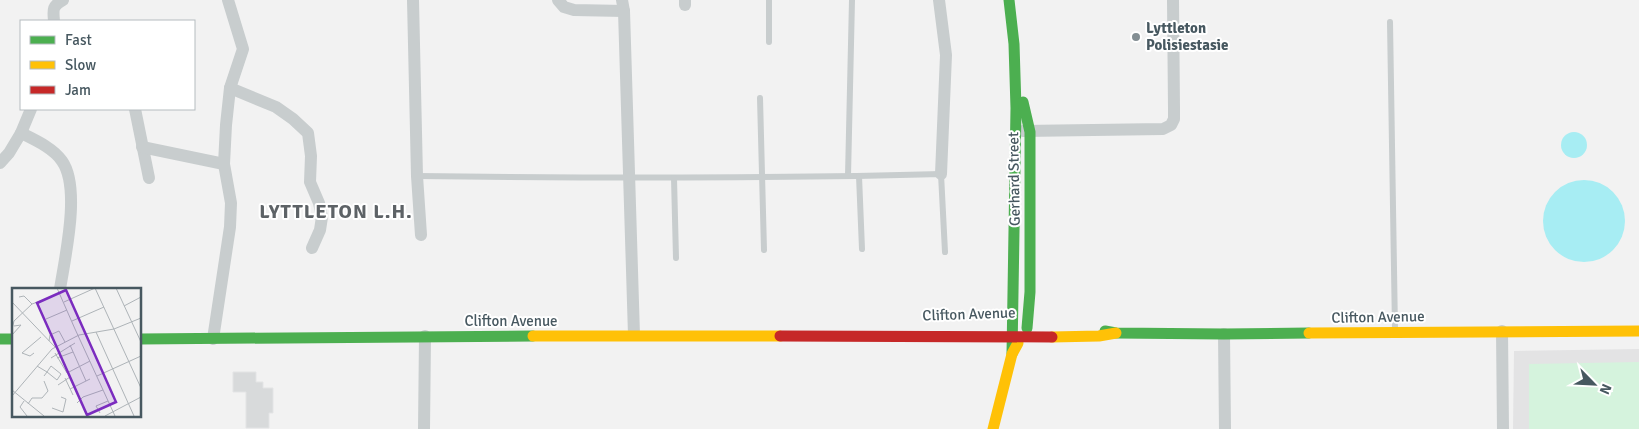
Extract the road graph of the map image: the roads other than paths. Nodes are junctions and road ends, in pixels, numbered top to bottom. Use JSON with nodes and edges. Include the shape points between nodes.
{"nodes":[{"id":1,"x":63,"y":0,"type":"edge"},
{"id":2,"x":228,"y":0,"type":"edge"},
{"id":3,"x":413,"y":0,"type":"edge"},
{"id":4,"x":558,"y":0,"type":"edge"},
{"id":5,"x":769,"y":0,"type":"edge"},
{"id":6,"x":852,"y":0,"type":"edge"},
{"id":7,"x":940,"y":0,"type":"edge"},
{"id":8,"x":1009,"y":0,"type":"edge"},
{"id":9,"x":1017,"y":0,"type":"edge"},
{"id":10,"x":1173,"y":0,"type":"edge"},
{"id":11,"x":623,"y":5,"type":"edge"},
{"id":12,"x":54,"y":20,"type":"edge"},
{"id":13,"x":1390,"y":22,"type":"dead end"},
{"id":14,"x":769,"y":42,"type":"dead end"},
{"id":15,"x":230,"y":88,"type":"junction"},
{"id":16,"x":760,"y":98,"type":"dead end"},
{"id":17,"x":31,"y":110,"type":"edge"},
{"id":18,"x":135,"y":110,"type":"edge"},
{"id":19,"x":1016,"y":131,"type":"junction"},
{"id":20,"x":1030,"y":132,"type":"junction"},
{"id":21,"x":21,"y":133,"type":"junction"},
{"id":22,"x":142,"y":147,"type":"junction"},
{"id":23,"x":0,"y":163,"type":"edge"},
{"id":24,"x":224,"y":164,"type":"junction"},
{"id":25,"x":941,"y":174,"type":"junction"},
{"id":26,"x":416,"y":176,"type":"junction"},
{"id":27,"x":848,"y":176,"type":"junction"},
{"id":28,"x":860,"y":176,"type":"junction"},
{"id":29,"x":762,"y":177,"type":"junction"},
{"id":30,"x":150,"y":178,"type":"dead end"},
{"id":31,"x":629,"y":178,"type":"junction"},
{"id":32,"x":674,"y":178,"type":"junction"},
{"id":33,"x":421,"y":235,"type":"dead end"},
{"id":34,"x":312,"y":248,"type":"dead end"},
{"id":35,"x":862,"y":249,"type":"dead end"},
{"id":36,"x":764,"y":250,"type":"dead end"},
{"id":37,"x":945,"y":252,"type":"dead end"},
{"id":38,"x":676,"y":258,"type":"dead end"},
{"id":39,"x":60,"y":288,"type":"edge"},
{"id":40,"x":1395,"y":331,"type":"junction"},
{"id":41,"x":1502,"y":331,"type":"junction"},
{"id":42,"x":1018,"y":332,"type":"junction"},
{"id":43,"x":1639,"y":332,"type":"edge"},
{"id":44,"x":1224,"y":334,"type":"junction"},
{"id":45,"x":634,"y":335,"type":"junction"},
{"id":46,"x":425,"y":336,"type":"junction"},
{"id":47,"x":141,"y":339,"type":"edge"},
{"id":48,"x":213,"y":339,"type":"junction"},
{"id":49,"x":424,"y":429,"type":"edge"},
{"id":50,"x":993,"y":429,"type":"edge"},
{"id":51,"x":1225,"y":429,"type":"edge"},
{"id":52,"x":1503,"y":429,"type":"edge"}],
"edges":[{"from":1,"to":12,"type":"street","via":[[56,3]]},
{"from":2,"to":15,"type":"street","via":[[243,49]]},
{"from":3,"to":26,"type":"street"},
{"from":4,"to":11,"type":"street","via":[[564,7],[574,10]]},
{"from":5,"to":14,"type":"lane"},
{"from":6,"to":27,"type":"lane"},
{"from":7,"to":25,"type":"street","via":[[946,55]]},
{"from":8,"to":19,"type":"street","name":"Gerhard Street","via":[[1014,44]]},
{"from":9,"to":20,"type":"street","name":"Gerhard Street","via":[[1024,108]]},
{"from":10,"to":20,"type":"street","via":[[1174,119],[1171,126],[1163,129]]},
{"from":11,"to":31,"type":"street"},
{"from":13,"to":40,"type":"lane"},
{"from":15,"to":24,"type":"street"},
{"from":15,"to":34,"type":"street","via":[[276,107],[308,133],[310,182],[322,217]]},
{"from":16,"to":29,"type":"lane"},
{"from":17,"to":21,"type":"street"},
{"from":18,"to":22,"type":"street"},
{"from":19,"to":20,"type":"street"},
{"from":19,"to":42,"type":"street","name":"Gerhard Street"},
{"from":20,"to":42,"type":"street","name":"Gerhard Street","via":[[1030,292]]},
{"from":21,"to":23,"type":"street"},
{"from":21,"to":39,"type":"street","via":[[55,154],[68,171],[72,193]]},
{"from":22,"to":24,"type":"street"},
{"from":22,"to":30,"type":"street"},
{"from":24,"to":48,"type":"street","via":[[231,204],[230,227]]},
{"from":25,"to":28,"type":"lane"},
{"from":25,"to":37,"type":"lane"},
{"from":26,"to":31,"type":"lane"},
{"from":26,"to":33,"type":"street"},
{"from":27,"to":28,"type":"lane"},
{"from":27,"to":29,"type":"lane"},
{"from":28,"to":35,"type":"lane"},
{"from":29,"to":32,"type":"lane"},
{"from":29,"to":36,"type":"lane"},
{"from":31,"to":32,"type":"lane"},
{"from":31,"to":45,"type":"street"},
{"from":32,"to":38,"type":"lane"},
{"from":40,"to":41,"type":"street","name":"Clifton Avenue"},
{"from":40,"to":44,"type":"street","name":"Clifton Avenue"},
{"from":41,"to":43,"type":"street","name":"Clifton Avenue"},
{"from":41,"to":52,"type":"street"},
{"from":42,"to":44,"type":"street","name":"Clifton Avenue","via":[[1082,329],[1116,333]]},
{"from":42,"to":45,"type":"street","name":"Clifton Avenue","via":[[900,332],[882,336]]},
{"from":42,"to":50,"type":"street"},
{"from":44,"to":51,"type":"street"},
{"from":45,"to":46,"type":"street","name":"Clifton Avenue"},
{"from":46,"to":48,"type":"street","name":"Clifton Avenue"},
{"from":46,"to":49,"type":"street"},
{"from":47,"to":48,"type":"street","name":"Clifton Avenue"}]}
